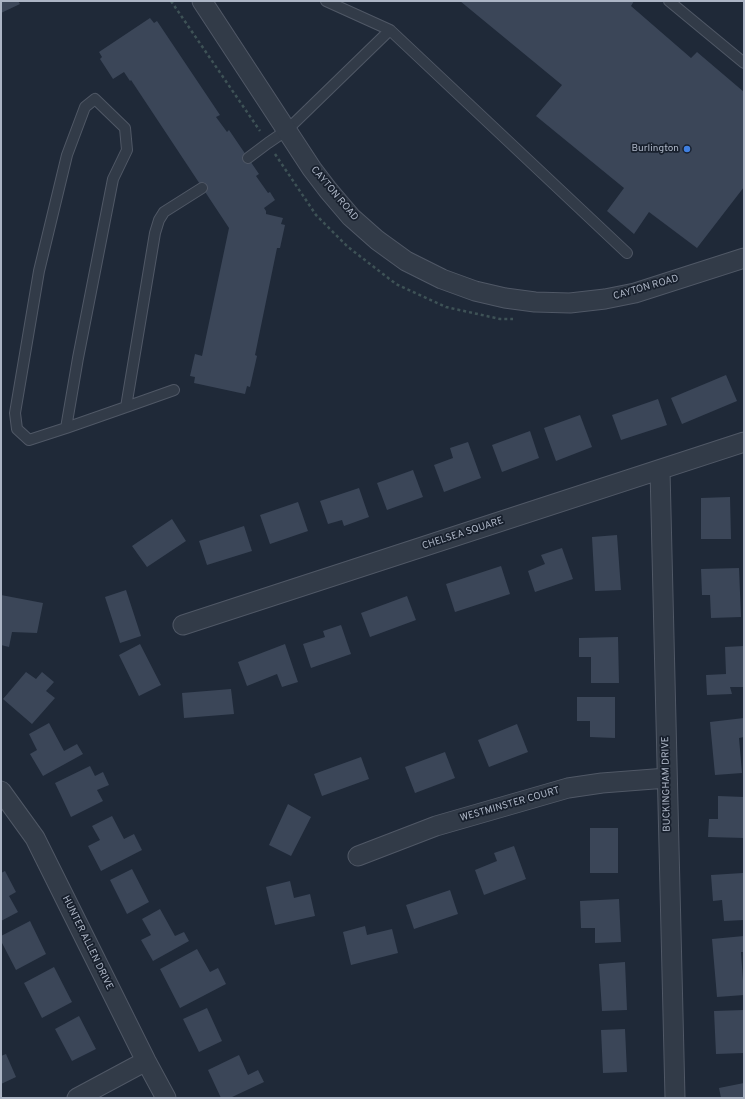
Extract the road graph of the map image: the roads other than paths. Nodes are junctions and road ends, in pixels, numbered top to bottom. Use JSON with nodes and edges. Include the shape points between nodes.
{"nodes":[{"id":1,"x":202,"y":1,"type":"edge"},
{"id":2,"x":326,"y":1,"type":"edge"},
{"id":3,"x":669,"y":1,"type":"edge"},
{"id":4,"x":390,"y":30,"type":"junction"},
{"id":5,"x":744,"y":63,"type":"edge"},
{"id":6,"x":287,"y":130,"type":"junction"},
{"id":7,"x":248,"y":158,"type":"dead end"},
{"id":8,"x":202,"y":188,"type":"dead end"},
{"id":9,"x":627,"y":253,"type":"dead end"},
{"id":10,"x":744,"y":258,"type":"edge"},
{"id":11,"x":174,"y":390,"type":"dead end"},
{"id":12,"x":126,"y":407,"type":"junction"},
{"id":13,"x":66,"y":428,"type":"junction"},
{"id":14,"x":744,"y":442,"type":"edge"},
{"id":15,"x":660,"y":470,"type":"junction"},
{"id":16,"x":182,"y":625,"type":"dead end"},
{"id":17,"x":667,"y":778,"type":"junction"},
{"id":18,"x":1,"y":792,"type":"edge"},
{"id":19,"x":358,"y":856,"type":"dead end"},
{"id":20,"x":146,"y":1061,"type":"junction"},
{"id":21,"x":78,"y":1098,"type":"edge"},
{"id":22,"x":166,"y":1098,"type":"edge"},
{"id":23,"x":675,"y":1098,"type":"edge"}],
"edges":[{"from":1,"to":6,"type":"street","name":"CAYTON ROAD"},
{"from":2,"to":4,"type":"lane"},
{"from":3,"to":5,"type":"lane"},
{"from":4,"to":6,"type":"lane"},
{"from":4,"to":9,"type":"lane"},
{"from":6,"to":7,"type":"lane"},
{"from":6,"to":10,"type":"street","name":"CAYTON ROAD","via":[[328,190],[351,217],[377,240],[406,261],[442,279],[475,291],[535,302],[570,303],[605,299],[635,293]]},
{"from":8,"to":12,"type":"lane","via":[[164,212],[159,220]]},
{"from":11,"to":12,"type":"lane"},
{"from":12,"to":13,"type":"lane"},
{"from":13,"to":13,"type":"lane","via":[[29,440],[17,429],[15,413],[40,271],[67,155],[85,107],[95,99],[126,128],[127,150],[113,179]]},
{"from":14,"to":15,"type":"street","name":"CHELSEA SQUARE"},
{"from":15,"to":16,"type":"street","name":"CHELSEA SQUARE"},
{"from":15,"to":17,"type":"street","name":"BUCKINGHAM DRIVE"},
{"from":17,"to":19,"type":"street","name":"WESTMINSTER COURT","via":[[602,782],[568,788],[436,826]]},
{"from":17,"to":23,"type":"street","name":"BUCKINGHAM DRIVE"},
{"from":18,"to":20,"type":"street","name":"HUNTER ALLEN DRIVE","via":[[35,838]]},
{"from":20,"to":21,"type":"street"},
{"from":20,"to":22,"type":"street","name":"HUNTER ALLEN DRIVE"}]}
